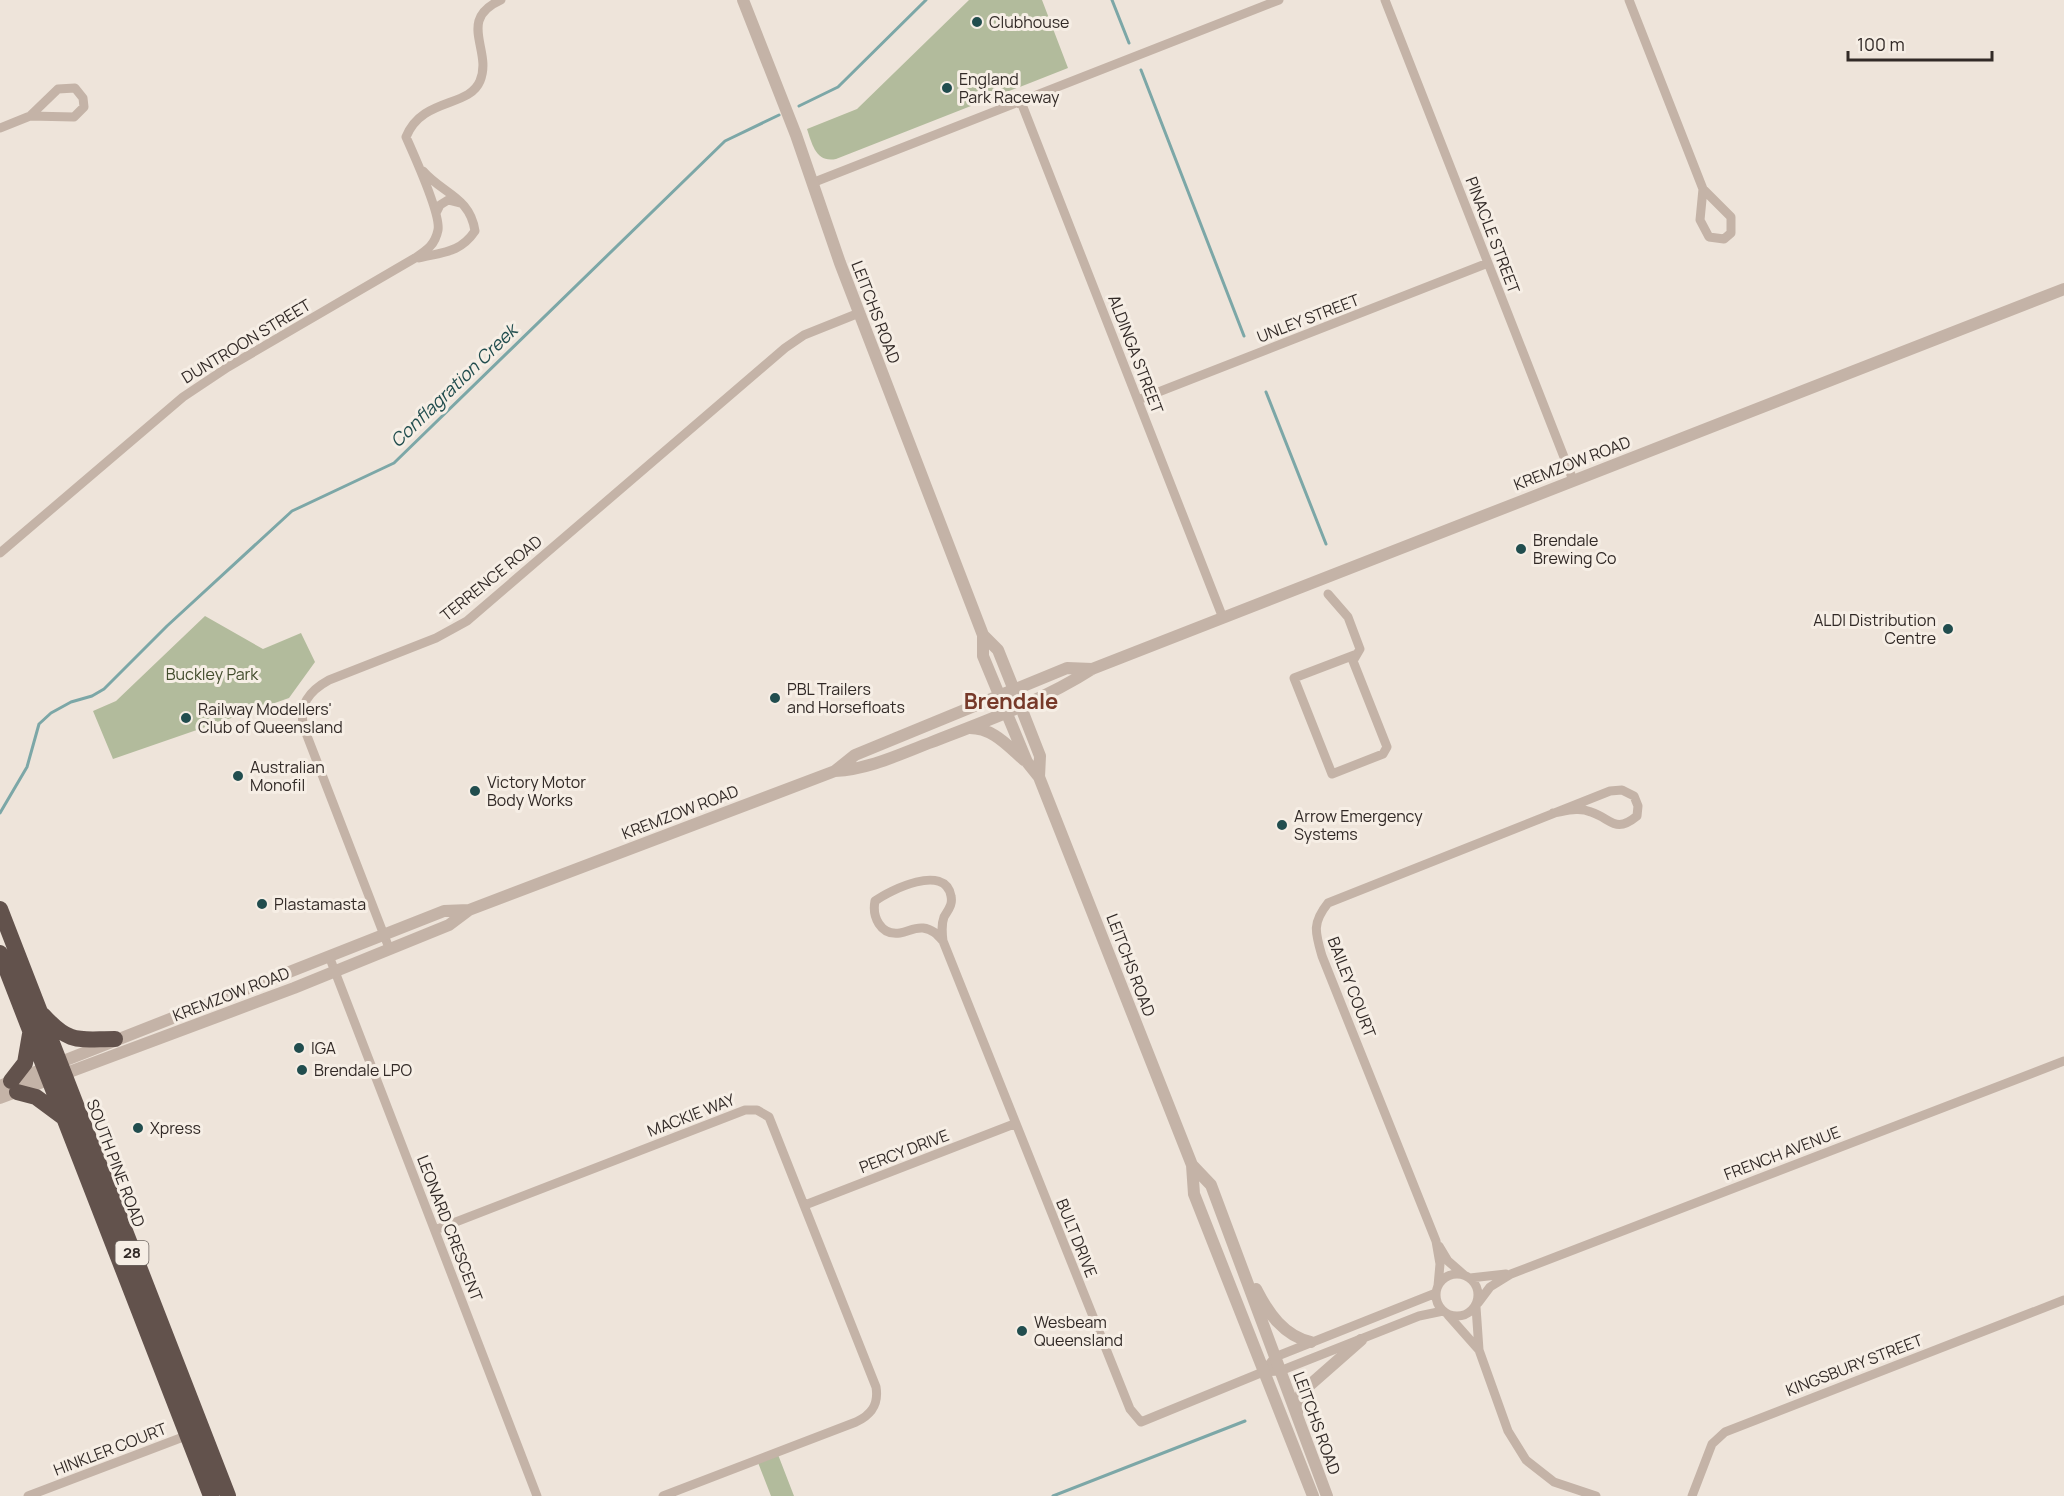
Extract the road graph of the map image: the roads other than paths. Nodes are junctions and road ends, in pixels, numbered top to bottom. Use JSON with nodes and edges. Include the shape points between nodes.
{"nodes":[{"id":1,"x":501,"y":0,"type":"edge"},
{"id":2,"x":743,"y":0,"type":"edge"},
{"id":3,"x":1280,"y":0,"type":"edge"},
{"id":4,"x":1385,"y":0,"type":"edge"},
{"id":5,"x":1629,"y":0,"type":"edge"},
{"id":6,"x":1021,"y":102,"type":"junction"},
{"id":7,"x":30,"y":116,"type":"junction"},
{"id":8,"x":0,"y":128,"type":"edge"},
{"id":9,"x":418,"y":164,"type":"junction"},
{"id":10,"x":812,"y":183,"type":"junction"},
{"id":11,"x":1703,"y":189,"type":"junction"},
{"id":12,"x":464,"y":203,"type":"junction"},
{"id":13,"x":436,"y":213,"type":"junction"},
{"id":14,"x":416,"y":258,"type":"junction"},
{"id":15,"x":1488,"y":263,"type":"junction"},
{"id":16,"x":2064,"y":290,"type":"edge"},
{"id":17,"x":859,"y":313,"type":"junction"},
{"id":18,"x":1138,"y":400,"type":"junction"},
{"id":19,"x":1573,"y":480,"type":"junction"},
{"id":20,"x":0,"y":553,"type":"edge"},
{"id":21,"x":1328,"y":594,"type":"dead end"},
{"id":22,"x":1223,"y":618,"type":"junction"},
{"id":23,"x":983,"y":635,"type":"junction"},
{"id":24,"x":1357,"y":654,"type":"junction"},
{"id":25,"x":1092,"y":669,"type":"junction"},
{"id":26,"x":1014,"y":690,"type":"junction"},
{"id":27,"x":1000,"y":697,"type":"junction"},
{"id":28,"x":1020,"y":705,"type":"junction"},
{"id":29,"x":1006,"y":711,"type":"junction"},
{"id":30,"x":967,"y":729,"type":"junction"},
{"id":31,"x":1027,"y":762,"type":"junction"},
{"id":32,"x":835,"y":771,"type":"junction"},
{"id":33,"x":1040,"y":777,"type":"junction"},
{"id":34,"x":1553,"y":813,"type":"junction"},
{"id":35,"x":0,"y":909,"type":"edge"},
{"id":36,"x":469,"y":910,"type":"junction"},
{"id":37,"x":383,"y":934,"type":"junction"},
{"id":38,"x":942,"y":941,"type":"junction"},
{"id":39,"x":389,"y":948,"type":"junction"},
{"id":40,"x":0,"y":953,"type":"edge"},
{"id":41,"x":329,"y":956,"type":"junction"},
{"id":42,"x":335,"y":970,"type":"junction"},
{"id":43,"x":39,"y":1010,"type":"junction"},
{"id":44,"x":31,"y":1032,"type":"junction"},
{"id":45,"x":115,"y":1039,"type":"junction"},
{"id":46,"x":2064,"y":1061,"type":"edge"},
{"id":47,"x":54,"y":1072,"type":"junction"},
{"id":48,"x":9,"y":1086,"type":"edge"},
{"id":49,"x":0,"y":1098,"type":"edge"},
{"id":50,"x":64,"y":1117,"type":"junction"},
{"id":51,"x":1014,"y":1124,"type":"junction"},
{"id":52,"x":1192,"y":1165,"type":"junction"},
{"id":53,"x":805,"y":1205,"type":"junction"},
{"id":54,"x":435,"y":1230,"type":"junction"},
{"id":55,"x":1436,"y":1241,"type":"junction"},
{"id":56,"x":1232,"y":1242,"type":"junction"},
{"id":57,"x":1511,"y":1274,"type":"junction"},
{"id":58,"x":1467,"y":1276,"type":"junction"},
{"id":59,"x":1437,"y":1290,"type":"junction"},
{"id":60,"x":2064,"y":1300,"type":"edge"},
{"id":61,"x":1477,"y":1305,"type":"junction"},
{"id":62,"x":1446,"y":1313,"type":"junction"},
{"id":63,"x":1361,"y":1340,"type":"junction"},
{"id":64,"x":1311,"y":1342,"type":"junction"},
{"id":65,"x":1479,"y":1350,"type":"junction"},
{"id":66,"x":1275,"y":1357,"type":"junction"},
{"id":67,"x":1280,"y":1371,"type":"junction"},
{"id":68,"x":1263,"y":1372,"type":"junction"},
{"id":69,"x":1297,"y":1415,"type":"junction"},
{"id":70,"x":195,"y":1432,"type":"junction"},
{"id":71,"x":28,"y":1496,"type":"edge"},
{"id":72,"x":211,"y":1496,"type":"edge"},
{"id":73,"x":228,"y":1496,"type":"edge"},
{"id":74,"x":537,"y":1496,"type":"edge"},
{"id":75,"x":663,"y":1496,"type":"edge"},
{"id":76,"x":1313,"y":1496,"type":"edge"},
{"id":77,"x":1327,"y":1496,"type":"edge"},
{"id":78,"x":1596,"y":1496,"type":"edge"},
{"id":79,"x":1692,"y":1496,"type":"edge"}],
"edges":[{"from":1,"to":9,"type":"street","name":"DUNTROON STREET","via":[[488,6],[478,22],[483,72],[480,83],[472,92],[421,114],[412,123],[406,137]]},
{"from":2,"to":10,"type":"street","name":"LEITCHS ROAD"},
{"from":3,"to":6,"type":"street"},
{"from":4,"to":15,"type":"street","name":"PINACLE STREET"},
{"from":5,"to":11,"type":"street"},
{"from":6,"to":10,"type":"street"},
{"from":6,"to":18,"type":"street","name":"ALDINGA STREET"},
{"from":7,"to":7,"type":"street","via":[[58,89],[75,88],[83,98],[84,107],[74,117]]},
{"from":7,"to":8,"type":"street"},
{"from":9,"to":12,"type":"street","via":[[431,180]]},
{"from":9,"to":13,"type":"street","name":"DUNTROON STREET"},
{"from":10,"to":17,"type":"street","name":"LEITCHS ROAD"},
{"from":11,"to":11,"type":"street","via":[[1731,217],[1731,233],[1724,239],[1710,237],[1702,227]]},
{"from":12,"to":13,"type":"street","via":[[448,200]]},
{"from":12,"to":14,"type":"street","via":[[475,231],[467,243],[455,251]]},
{"from":13,"to":14,"type":"street","name":"DUNTROON STREET","via":[[439,228],[432,246]]},
{"from":14,"to":20,"type":"street","name":"DUNTROON STREET","via":[[183,397]]},
{"from":15,"to":18,"type":"street","name":"UNLEY STREET"},
{"from":15,"to":19,"type":"street","name":"PINACLE STREET"},
{"from":16,"to":19,"type":"street","name":"KREMZOW ROAD"},
{"from":17,"to":23,"type":"street","name":"LEITCHS ROAD"},
{"from":17,"to":37,"type":"street","name":"TERRENCE ROAD","via":[[810,332],[785,348],[456,628],[329,680],[311,693],[302,710],[304,728]]},
{"from":18,"to":22,"type":"street","name":"ALDINGA STREET"},
{"from":19,"to":22,"type":"street","name":"KREMZOW ROAD"},
{"from":21,"to":24,"type":"street","via":[[1348,617],[1360,649]]},
{"from":22,"to":25,"type":"street","name":"KREMZOW ROAD"},
{"from":23,"to":26,"type":"street","name":"LEITCHS ROAD","via":[[998,650]]},
{"from":23,"to":27,"type":"street","name":"LEITCHS ROAD","via":[[983,656]]},
{"from":24,"to":24,"type":"street","via":[[1353,661],[1387,747],[1383,754],[1332,774],[1294,678]]},
{"from":25,"to":26,"type":"street","name":"KREMZOW ROAD","via":[[1067,668]]},
{"from":25,"to":28,"type":"street","name":"KREMZOW ROAD"},
{"from":26,"to":27,"type":"street","name":"KREMZOW ROAD"},
{"from":26,"to":28,"type":"street","name":"LEITCHS ROAD"},
{"from":27,"to":29,"type":"street","name":"LEITCHS ROAD"},
{"from":27,"to":32,"type":"street","name":"KREMZOW ROAD","via":[[855,755]]},
{"from":28,"to":29,"type":"street","name":"KREMZOW ROAD"},
{"from":28,"to":33,"type":"street","name":"LEITCHS ROAD","via":[[1040,756]]},
{"from":29,"to":30,"type":"street","name":"KREMZOW ROAD"},
{"from":29,"to":31,"type":"street","name":"LEITCHS ROAD"},
{"from":30,"to":31,"type":"street","via":[[979,728],[997,735]]},
{"from":30,"to":32,"type":"street","name":"KREMZOW ROAD","via":[[861,769]]},
{"from":31,"to":33,"type":"street","name":"LEITCHS ROAD"},
{"from":32,"to":36,"type":"street","name":"KREMZOW ROAD"},
{"from":33,"to":52,"type":"street","name":"LEITCHS ROAD"},
{"from":34,"to":34,"type":"street","name":"BAILEY COURT","via":[[1610,790],[1634,796],[1638,806],[1637,816],[1626,824],[1616,825],[1590,811]]},
{"from":34,"to":55,"type":"street","name":"BAILEY COURT","via":[[1328,903],[1317,917],[1316,936],[1322,957]]},
{"from":35,"to":43,"type":"highway","name":"SOUTH PINE ROAD","number":"28"},
{"from":36,"to":37,"type":"street","name":"KREMZOW ROAD","via":[[444,911]]},
{"from":36,"to":39,"type":"street","name":"KREMZOW ROAD","via":[[449,925]]},
{"from":37,"to":39,"type":"street","name":"TERRENCE ROAD"},
{"from":37,"to":41,"type":"street","name":"KREMZOW ROAD"},
{"from":38,"to":38,"type":"street","via":[[934,931],[924,928],[899,934],[888,932],[872,912],[874,901],[927,879],[945,884],[951,906],[942,927]]},
{"from":38,"to":51,"type":"street","name":"BULT DRIVE"},
{"from":39,"to":42,"type":"street","name":"KREMZOW ROAD"},
{"from":40,"to":44,"type":"highway","name":"SOUTH PINE ROAD","number":"28"},
{"from":41,"to":42,"type":"street","name":"LEONARD CRESCENT"},
{"from":41,"to":45,"type":"street","name":"KREMZOW ROAD"},
{"from":42,"to":47,"type":"street","name":"KREMZOW ROAD"},
{"from":42,"to":54,"type":"street","name":"LEONARD CRESCENT"},
{"from":43,"to":45,"type":"highway","via":[[53,1026],[77,1040]]},
{"from":43,"to":47,"type":"highway","name":"SOUTH PINE ROAD","number":"28"},
{"from":44,"to":47,"type":"highway","name":"SOUTH PINE ROAD","number":"28"},
{"from":44,"to":48,"type":"highway","via":[[25,1063]]},
{"from":45,"to":47,"type":"street","name":"KREMZOW ROAD"},
{"from":46,"to":57,"type":"street","name":"FRENCH AVENUE"},
{"from":47,"to":48,"type":"street","name":"KREMZOW ROAD"},
{"from":47,"to":50,"type":"highway","name":"SOUTH PINE ROAD","number":"28"},
{"from":47,"to":70,"type":"highway","name":"SOUTH PINE ROAD","number":"28"},
{"from":48,"to":49,"type":"street","name":"KREMZOW ROAD"},
{"from":48,"to":50,"type":"highway","via":[[36,1097]]},
{"from":50,"to":70,"type":"highway","name":"SOUTH PINE ROAD","number":"28"},
{"from":51,"to":53,"type":"street","name":"PERCY DRIVE"},
{"from":51,"to":68,"type":"street","name":"BULT DRIVE","via":[[1130,1409],[1141,1422]]},
{"from":52,"to":56,"type":"street","name":"LEITCHS ROAD","via":[[1211,1185]]},
{"from":52,"to":68,"type":"street","name":"LEITCHS ROAD","via":[[1194,1194]]},
{"from":53,"to":54,"type":"street","name":"MACKIE WAY","via":[[772,1120],[752,1109]]},
{"from":53,"to":75,"type":"street","name":"MACKIE WAY","via":[[876,1387],[875,1405],[856,1422]]},
{"from":54,"to":74,"type":"street","name":"LEONARD CRESCENT"},
{"from":55,"to":58,"type":"street","name":"BAILEY COURT","via":[[1448,1261]]},
{"from":55,"to":59,"type":"street","name":"BAILEY COURT","via":[[1440,1264]]},
{"from":56,"to":64,"type":"street","via":[[1278,1323],[1294,1338]]},
{"from":56,"to":66,"type":"street","name":"LEITCHS ROAD"},
{"from":57,"to":58,"type":"street","name":"FRENCH AVENUE"},
{"from":57,"to":61,"type":"street","name":"FRENCH AVENUE","via":[[1490,1287]]},
{"from":58,"to":59,"type":"street","via":[[1446,1277]]},
{"from":58,"to":61,"type":"street","via":[[1478,1289]]},
{"from":59,"to":62,"type":"street","via":[[1436,1300]]},
{"from":59,"to":64,"type":"street"},
{"from":60,"to":79,"type":"street","name":"KINGSBURY STREET","via":[[1725,1432],[1712,1444]]},
{"from":61,"to":62,"type":"street","via":[[1462,1316]]},
{"from":61,"to":65,"type":"street"},
{"from":62,"to":63,"type":"street","via":[[1419,1316]]},
{"from":62,"to":65,"type":"street"},
{"from":63,"to":67,"type":"street"},
{"from":63,"to":69,"type":"street","via":[[1303,1391]]},
{"from":64,"to":66,"type":"street"},
{"from":65,"to":78,"type":"street","via":[[1508,1431],[1526,1460],[1554,1482]]},
{"from":66,"to":67,"type":"street","name":"LEITCHS ROAD"},
{"from":66,"to":68,"type":"street"},
{"from":67,"to":68,"type":"street"},
{"from":67,"to":69,"type":"street","name":"LEITCHS ROAD"},
{"from":68,"to":76,"type":"street","name":"LEITCHS ROAD"},
{"from":69,"to":77,"type":"street","name":"LEITCHS ROAD"},
{"from":70,"to":71,"type":"street","name":"HINKLER COURT"},
{"from":70,"to":72,"type":"highway","name":"SOUTH PINE ROAD","number":"28"},
{"from":70,"to":73,"type":"highway","name":"SOUTH PINE ROAD","number":"28"}]}
